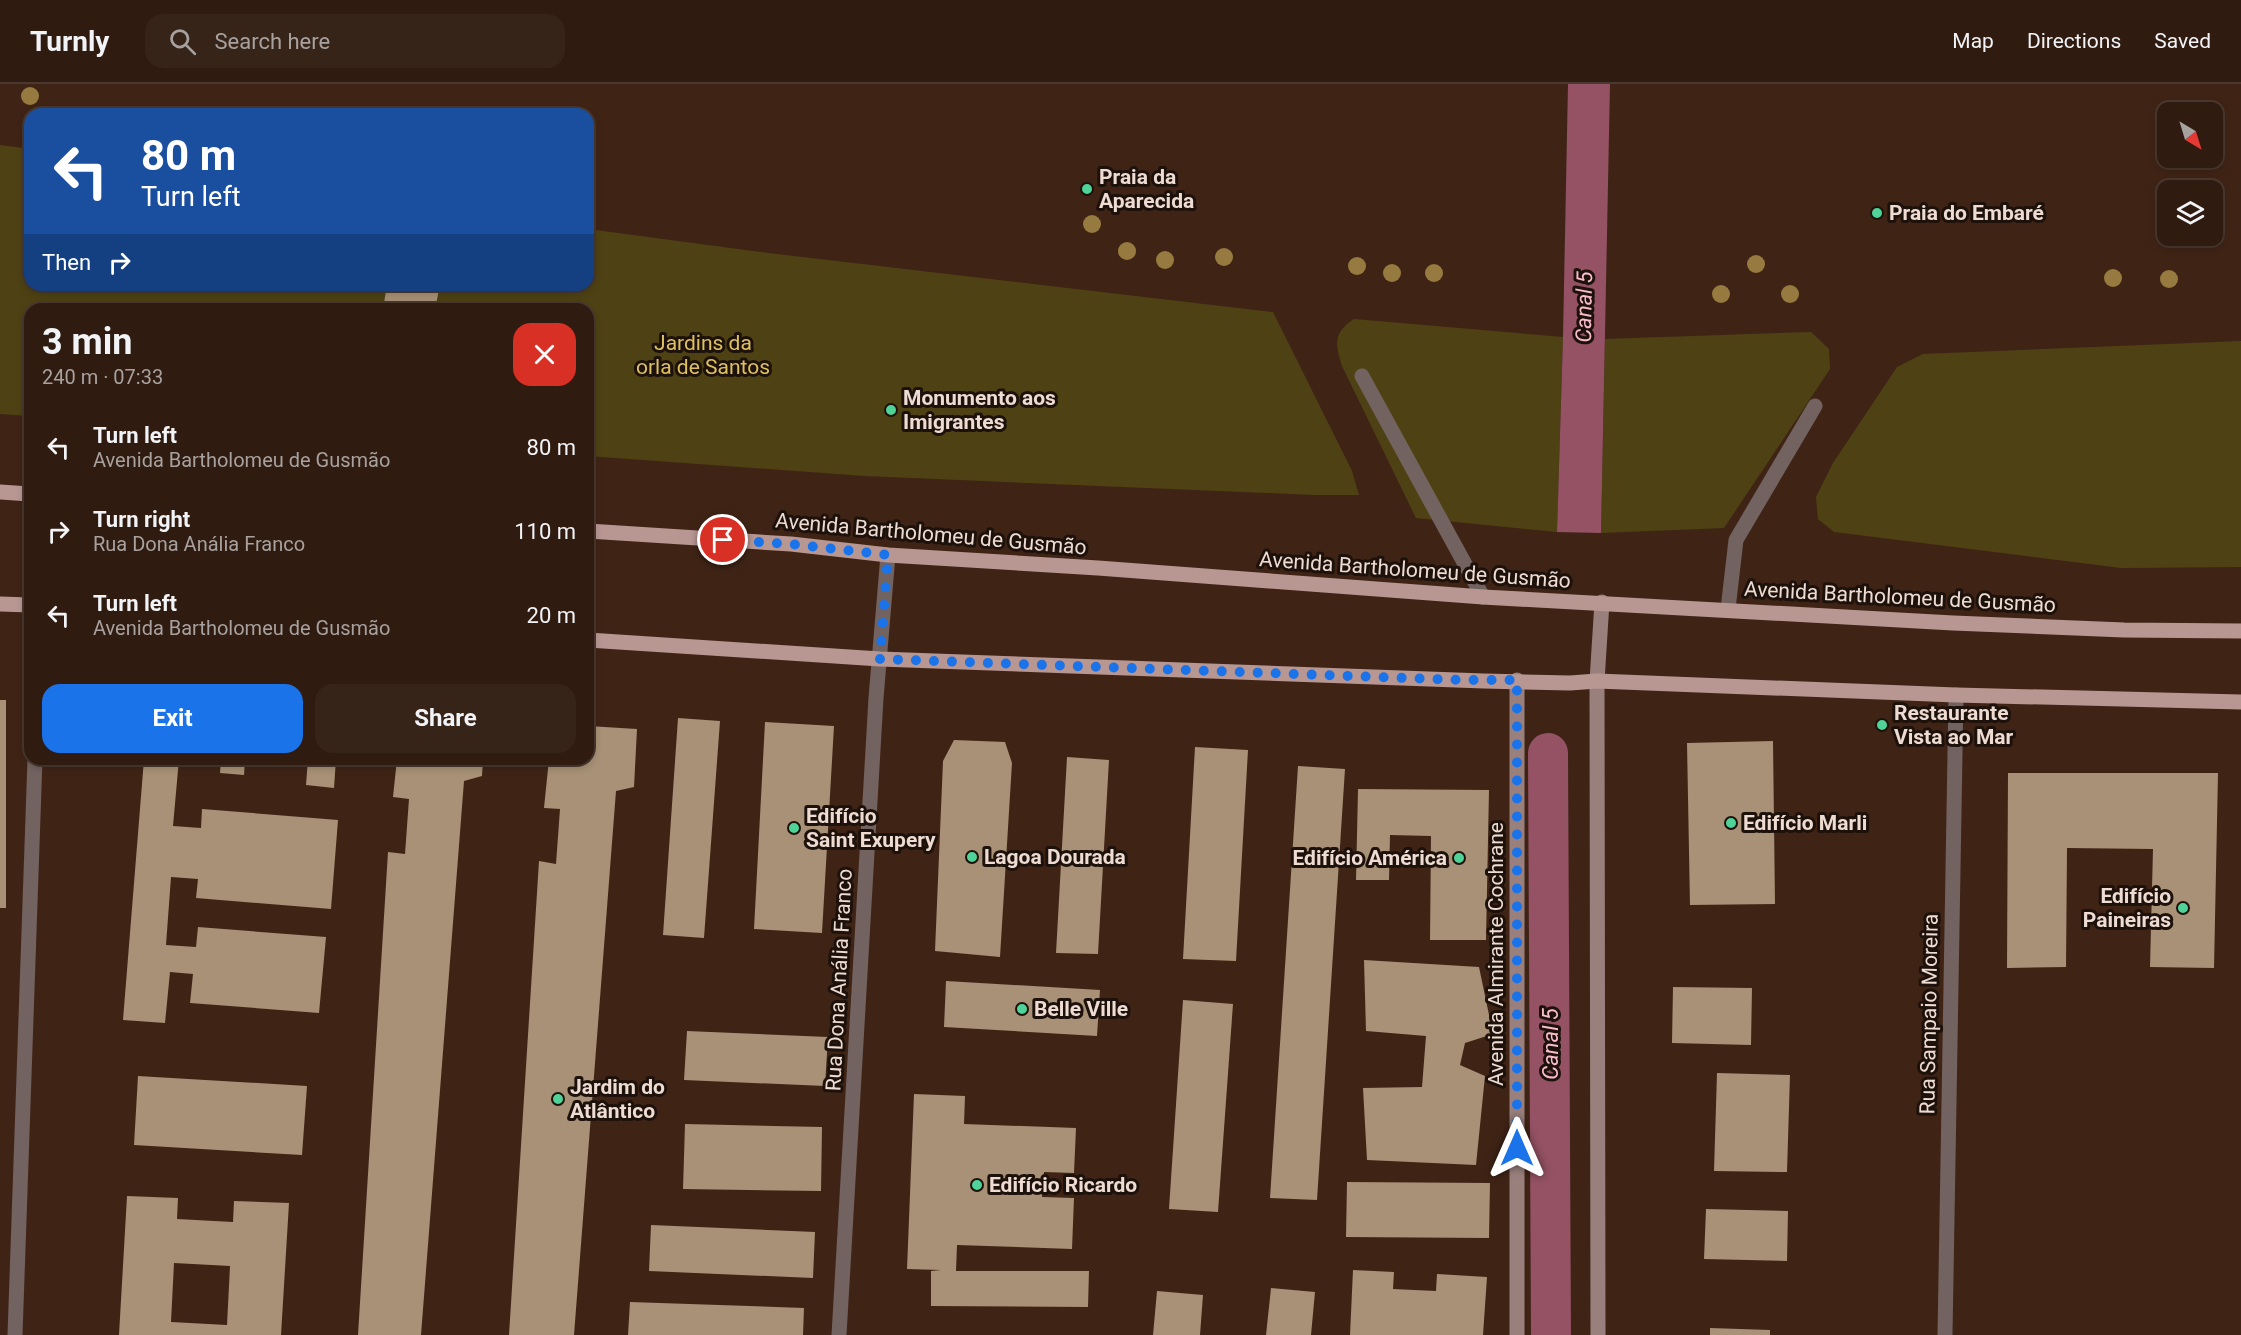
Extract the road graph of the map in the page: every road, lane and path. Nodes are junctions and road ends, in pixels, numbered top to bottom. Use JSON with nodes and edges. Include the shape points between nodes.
{"nodes":[{"id":1,"x":1362,"y":376,"type":"dead end"},
{"id":2,"x":1815,"y":406,"type":"dead end"},
{"id":3,"x":0,"y":492,"type":"edge"},
{"id":4,"x":24,"y":494,"type":"edge"},
{"id":5,"x":594,"y":531,"type":"edge"},
{"id":6,"x":888,"y":555,"type":"junction"},
{"id":7,"x":1483,"y":597,"type":"junction"},
{"id":8,"x":1602,"y":602,"type":"junction"},
{"id":9,"x":0,"y":604,"type":"edge"},
{"id":10,"x":24,"y":605,"type":"edge"},
{"id":11,"x":1728,"y":609,"type":"junction"},
{"id":12,"x":2241,"y":631,"type":"edge"},
{"id":13,"x":594,"y":640,"type":"edge"},
{"id":14,"x":880,"y":659,"type":"junction"},
{"id":15,"x":1517,"y":680,"type":"junction"},
{"id":16,"x":1597,"y":681,"type":"junction"},
{"id":17,"x":1956,"y":694,"type":"junction"},
{"id":18,"x":2241,"y":702,"type":"edge"},
{"id":19,"x":35,"y":765,"type":"edge"},
{"id":20,"x":15,"y":1335,"type":"edge"},
{"id":21,"x":838,"y":1335,"type":"edge"},
{"id":22,"x":1517,"y":1335,"type":"edge"},
{"id":23,"x":1598,"y":1335,"type":"edge"},
{"id":24,"x":1945,"y":1335,"type":"edge"}],
"edges":[{"from":1,"to":7,"type":"street"},
{"from":2,"to":11,"type":"street","via":[[1736,540]]},
{"from":3,"to":4,"type":"main road"},
{"from":5,"to":6,"type":"main road","name":"Avenida Bartholomeu de Gusmão","via":[[791,544]]},
{"from":6,"to":7,"type":"main road","name":"Avenida Bartholomeu de Gusmão"},
{"from":6,"to":14,"type":"street","name":"Rua Dona Anália Franco"},
{"from":7,"to":8,"type":"main road","name":"Avenida Bartholomeu de Gusmão"},
{"from":8,"to":11,"type":"main road","name":"Avenida Bartholomeu de Gusmão"},
{"from":8,"to":16,"type":"main road"},
{"from":9,"to":10,"type":"main road"},
{"from":11,"to":12,"type":"main road","name":"Avenida Bartholomeu de Gusmão","via":[[2124,630]]},
{"from":13,"to":14,"type":"main road"},
{"from":14,"to":15,"type":"main road"},
{"from":14,"to":21,"type":"street","name":"Rua Dona Anália Franco"},
{"from":15,"to":16,"type":"main road"},
{"from":15,"to":22,"type":"main road","name":"Avenida Almirante Cochrane"},
{"from":16,"to":17,"type":"main road"},
{"from":16,"to":23,"type":"main road"},
{"from":17,"to":18,"type":"main road"},
{"from":17,"to":24,"type":"street","name":"Rua Sampaio Moreira"},
{"from":19,"to":20,"type":"street"}]}
